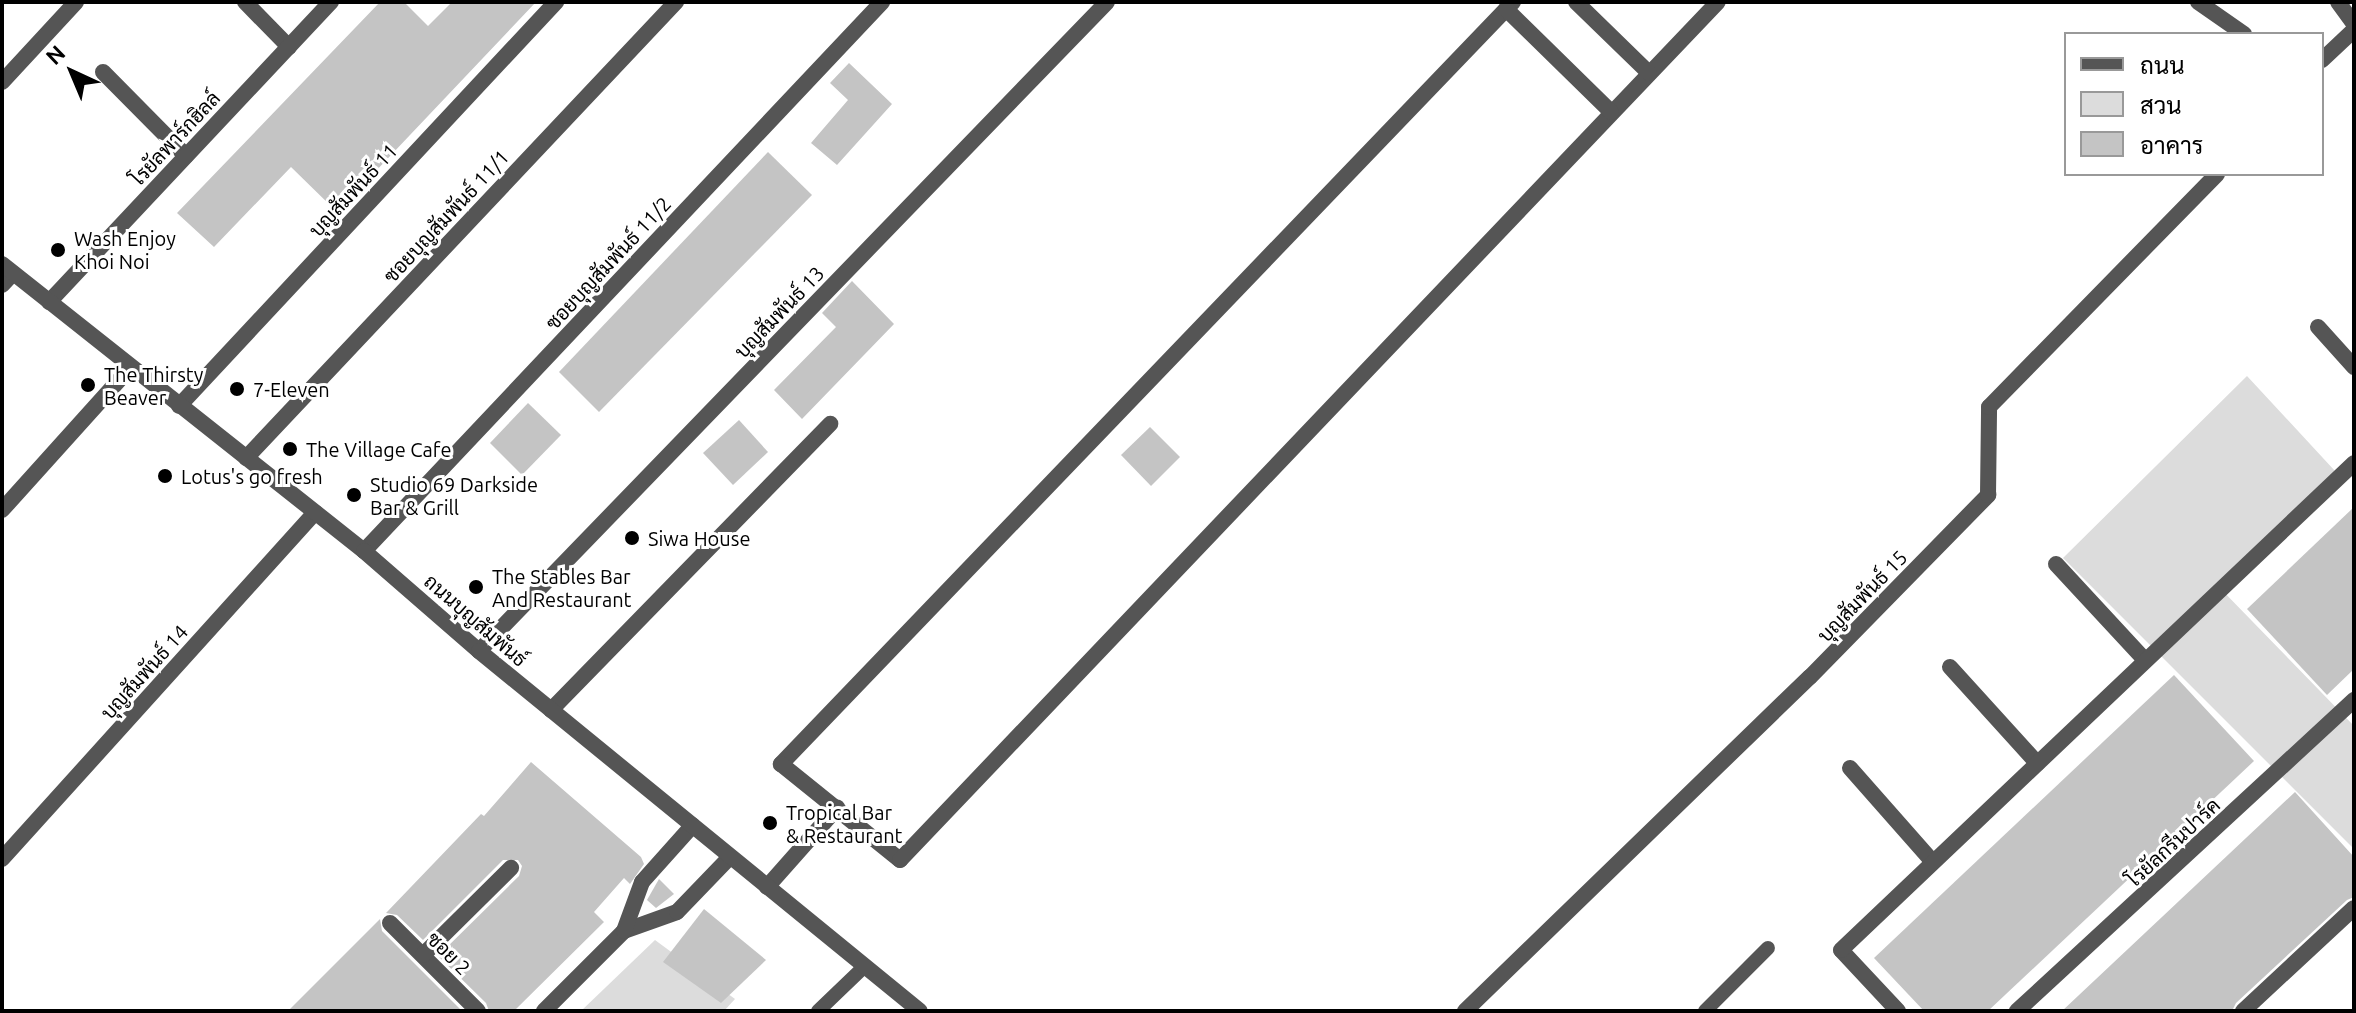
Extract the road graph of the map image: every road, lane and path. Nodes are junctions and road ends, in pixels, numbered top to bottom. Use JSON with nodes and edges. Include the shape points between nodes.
{"nodes":[{"id":1,"x":76,"y":2,"type":"edge"},
{"id":2,"x":245,"y":2,"type":"edge"},
{"id":3,"x":331,"y":2,"type":"edge"},
{"id":4,"x":556,"y":2,"type":"edge"},
{"id":5,"x":676,"y":2,"type":"edge"},
{"id":6,"x":882,"y":2,"type":"edge"},
{"id":7,"x":1107,"y":2,"type":"edge"},
{"id":8,"x":1576,"y":2,"type":"edge"},
{"id":9,"x":1718,"y":2,"type":"edge"},
{"id":10,"x":2338,"y":2,"type":"edge"},
{"id":11,"x":2205,"y":4,"type":"edge"},
{"id":12,"x":1509,"y":6,"type":"edge"},
{"id":13,"x":2354,"y":24,"type":"edge"},
{"id":14,"x":2354,"y":30,"type":"edge"},
{"id":15,"x":2241,"y":32,"type":"edge"},
{"id":16,"x":289,"y":47,"type":"junction"},
{"id":17,"x":2324,"y":58,"type":"edge"},
{"id":18,"x":103,"y":72,"type":"dead end"},
{"id":19,"x":1649,"y":73,"type":"junction"},
{"id":20,"x":2,"y":82,"type":"edge"},
{"id":21,"x":1611,"y":112,"type":"junction"},
{"id":22,"x":186,"y":156,"type":"junction"},
{"id":23,"x":2215,"y":176,"type":"edge"},
{"id":24,"x":6,"y":274,"type":"edge"},
{"id":25,"x":49,"y":302,"type":"junction"},
{"id":26,"x":2318,"y":327,"type":"dead end"},
{"id":27,"x":2354,"y":367,"type":"edge"},
{"id":28,"x":130,"y":368,"type":"junction"},
{"id":29,"x":179,"y":406,"type":"junction"},
{"id":30,"x":830,"y":424,"type":"dead end"},
{"id":31,"x":246,"y":458,"type":"junction"},
{"id":32,"x":2354,"y":463,"type":"edge"},
{"id":33,"x":2,"y":510,"type":"edge"},
{"id":34,"x":315,"y":512,"type":"junction"},
{"id":35,"x":364,"y":551,"type":"junction"},
{"id":36,"x":2056,"y":564,"type":"dead end"},
{"id":37,"x":479,"y":651,"type":"junction"},
{"id":38,"x":2144,"y":659,"type":"junction"},
{"id":39,"x":1950,"y":667,"type":"dead end"},
{"id":40,"x":2354,"y":700,"type":"edge"},
{"id":41,"x":551,"y":710,"type":"junction"},
{"id":42,"x":2037,"y":763,"type":"junction"},
{"id":43,"x":1850,"y":768,"type":"dead end"},
{"id":44,"x":837,"y":808,"type":"junction"},
{"id":45,"x":693,"y":825,"type":"junction"},
{"id":46,"x":729,"y":858,"type":"junction"},
{"id":47,"x":2,"y":859,"type":"edge"},
{"id":48,"x":1932,"y":861,"type":"junction"},
{"id":49,"x":511,"y":868,"type":"dead end"},
{"id":50,"x":767,"y":887,"type":"junction"},
{"id":51,"x":2354,"y":908,"type":"edge"},
{"id":52,"x":390,"y":923,"type":"dead end"},
{"id":53,"x":624,"y":931,"type":"junction"},
{"id":54,"x":1768,"y":948,"type":"dead end"},
{"id":55,"x":423,"y":955,"type":"junction"},
{"id":56,"x":865,"y":966,"type":"junction"},
{"id":57,"x":478,"y":1011,"type":"edge"},
{"id":58,"x":544,"y":1011,"type":"edge"},
{"id":59,"x":818,"y":1011,"type":"edge"},
{"id":60,"x":920,"y":1011,"type":"edge"},
{"id":61,"x":1465,"y":1011,"type":"edge"},
{"id":62,"x":1705,"y":1011,"type":"edge"},
{"id":63,"x":1898,"y":1011,"type":"edge"},
{"id":64,"x":2017,"y":1011,"type":"edge"},
{"id":65,"x":2243,"y":1011,"type":"edge"}],
"edges":[{"from":1,"to":20,"type":"street"},
{"from":2,"to":16,"type":"street"},
{"from":3,"to":16,"type":"street","name":"โรยัลพาร์กฮิลล์"},
{"from":4,"to":29,"type":"street","name":"บุญสัมพันธ์ 11"},
{"from":5,"to":31,"type":"street","name":"ซอยบุญสัมพันธ์ 11/1"},
{"from":6,"to":35,"type":"street","name":"ซอยบุญสัมพันธ์ 11/2"},
{"from":7,"to":37,"type":"street","name":"บุญสัมพันธ์ 13"},
{"from":8,"to":19,"type":"street"},
{"from":9,"to":19,"type":"street"},
{"from":10,"to":13,"type":"street"},
{"from":11,"to":15,"type":"street"},
{"from":12,"to":21,"type":"street"},
{"from":12,"to":44,"type":"street","via":[[781,764]]},
{"from":14,"to":17,"type":"street"},
{"from":16,"to":22,"type":"street","name":"โรยัลพาร์กฮิลล์"},
{"from":18,"to":22,"type":"street"},
{"from":19,"to":21,"type":"street"},
{"from":21,"to":44,"type":"street","via":[[900,860]]},
{"from":22,"to":25,"type":"street","name":"โรยัลพาร์กฮิลล์"},
{"from":23,"to":61,"type":"street","name":"บุญสัมพันธ์ 15","via":[[1989,407],[1988,495],[1810,677]]},
{"from":24,"to":25,"type":"street","name":"ถนนบุญสัมพันธ์"},
{"from":25,"to":28,"type":"street","name":"ถนนบุญสัมพันธ์"},
{"from":26,"to":27,"type":"street"},
{"from":28,"to":29,"type":"street","name":"ถนนบุญสัมพันธ์"},
{"from":28,"to":33,"type":"street"},
{"from":29,"to":31,"type":"street","name":"ถนนบุญสัมพันธ์"},
{"from":30,"to":41,"type":"street"},
{"from":31,"to":34,"type":"street","name":"ถนนบุญสัมพันธ์"},
{"from":32,"to":38,"type":"street"},
{"from":34,"to":35,"type":"street","name":"ถนนบุญสัมพันธ์"},
{"from":34,"to":47,"type":"street","name":"บุญสัมพันธ์ 14"},
{"from":35,"to":37,"type":"street","name":"ถนนบุญสัมพันธ์"},
{"from":36,"to":38,"type":"street"},
{"from":37,"to":41,"type":"street","name":"ถนนบุญสัมพันธ์"},
{"from":38,"to":42,"type":"street"},
{"from":39,"to":42,"type":"street"},
{"from":40,"to":64,"type":"street","name":"โรยัลกรีนปาร์ค"},
{"from":41,"to":45,"type":"street","name":"ถนนบุญสัมพันธ์"},
{"from":42,"to":48,"type":"street"},
{"from":43,"to":48,"type":"street"},
{"from":44,"to":50,"type":"street"},
{"from":45,"to":46,"type":"street","name":"ถนนบุญสัมพันธ์"},
{"from":45,"to":53,"type":"street","via":[[642,882]]},
{"from":46,"to":50,"type":"street","name":"ถนนบุญสัมพันธ์"},
{"from":46,"to":53,"type":"street","via":[[677,912]]},
{"from":48,"to":63,"type":"street","via":[[1841,950]]},
{"from":49,"to":55,"type":"street"},
{"from":50,"to":56,"type":"street","name":"ถนนบุญสัมพันธ์"},
{"from":51,"to":65,"type":"street"},
{"from":52,"to":55,"type":"street","name":"ซอย 2"},
{"from":53,"to":58,"type":"street"},
{"from":54,"to":62,"type":"lane"},
{"from":55,"to":57,"type":"street","name":"ซอย 2"},
{"from":56,"to":59,"type":"lane"},
{"from":56,"to":60,"type":"street","name":"ถนนบุญสัมพันธ์"}]}
